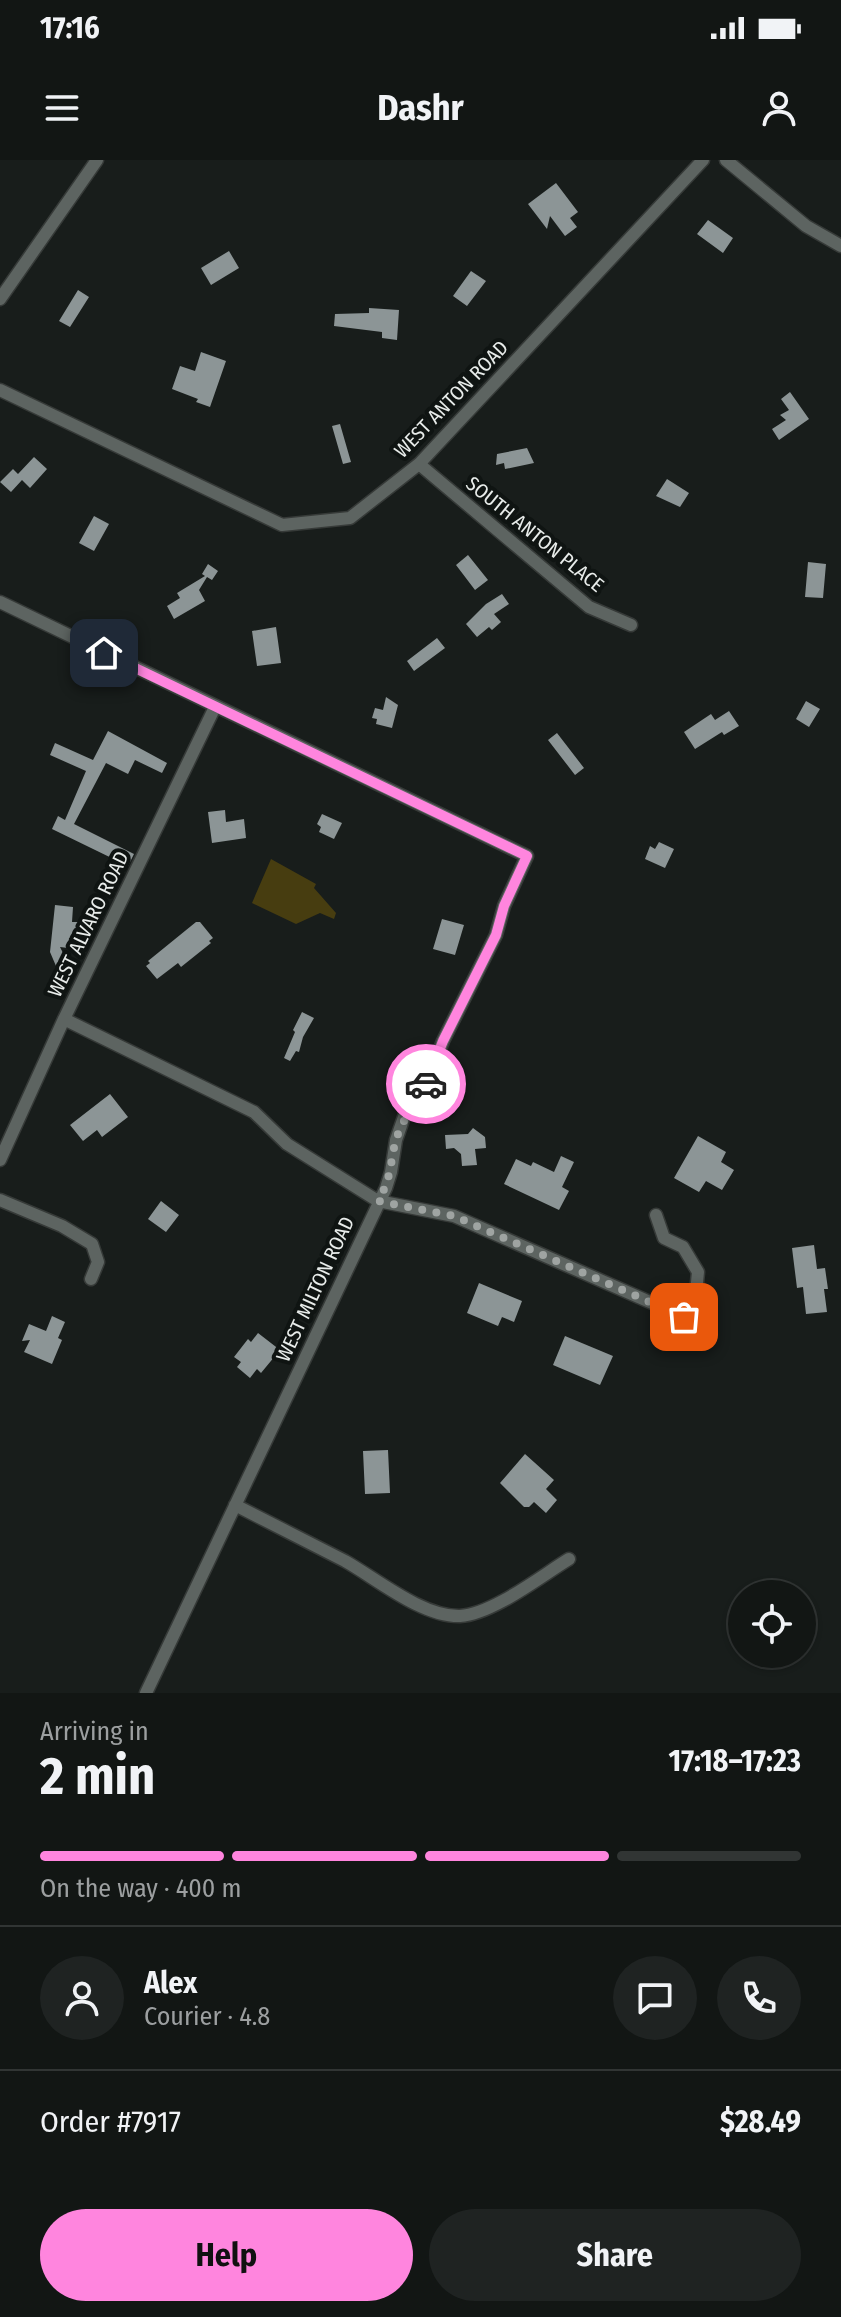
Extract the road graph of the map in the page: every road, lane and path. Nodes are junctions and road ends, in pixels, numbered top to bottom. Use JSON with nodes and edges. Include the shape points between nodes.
{"nodes":[{"id":1,"x":97,"y":160,"type":"edge"},
{"id":2,"x":703,"y":160,"type":"edge"},
{"id":3,"x":726,"y":160,"type":"edge"},
{"id":4,"x":841,"y":246,"type":"edge"},
{"id":5,"x":0,"y":299,"type":"edge"},
{"id":6,"x":0,"y":390,"type":"edge"},
{"id":7,"x":419,"y":464,"type":"junction"},
{"id":8,"x":0,"y":602,"type":"edge"},
{"id":9,"x":631,"y":625,"type":"dead end"},
{"id":10,"x":215,"y":707,"type":"junction"},
{"id":11,"x":64,"y":1019,"type":"junction"},
{"id":12,"x":0,"y":1160,"type":"edge"},
{"id":13,"x":0,"y":1200,"type":"edge"},
{"id":14,"x":378,"y":1201,"type":"junction"},
{"id":15,"x":656,"y":1215,"type":"dead end"},
{"id":16,"x":91,"y":1279,"type":"dead end"},
{"id":17,"x":235,"y":1505,"type":"junction"},
{"id":18,"x":569,"y":1559,"type":"dead end"},
{"id":19,"x":146,"y":1693,"type":"edge"}],
"edges":[{"from":1,"to":5,"type":"street"},
{"from":2,"to":7,"type":"street","name":"WEST ANTON ROAD"},
{"from":3,"to":4,"type":"street","via":[[806,226]]},
{"from":6,"to":7,"type":"street","name":"WEST ANTON ROAD","via":[[282,525],[350,518]]},
{"from":7,"to":9,"type":"street","name":"SOUTH ANTON PLACE","via":[[589,607]]},
{"from":8,"to":10,"type":"street"},
{"from":10,"to":11,"type":"street","name":"WEST ALVARO ROAD"},
{"from":10,"to":14,"type":"street","name":"WEST MILTON ROAD","via":[[527,856],[425,1089],[404,1117]]},
{"from":11,"to":12,"type":"street","name":"WEST ALVARO ROAD"},
{"from":11,"to":14,"type":"street","via":[[254,1112],[287,1144]]},
{"from":13,"to":16,"type":"street","via":[[92,1244],[98,1262]]},
{"from":14,"to":15,"type":"street","via":[[454,1216],[684,1317],[695,1303],[698,1272],[683,1247],[664,1238]]},
{"from":14,"to":17,"type":"street","name":"WEST MILTON ROAD"},
{"from":17,"to":18,"type":"street","via":[[440,1614],[462,1616],[485,1609]]},
{"from":17,"to":19,"type":"street","name":"WEST MILTON ROAD"}]}
